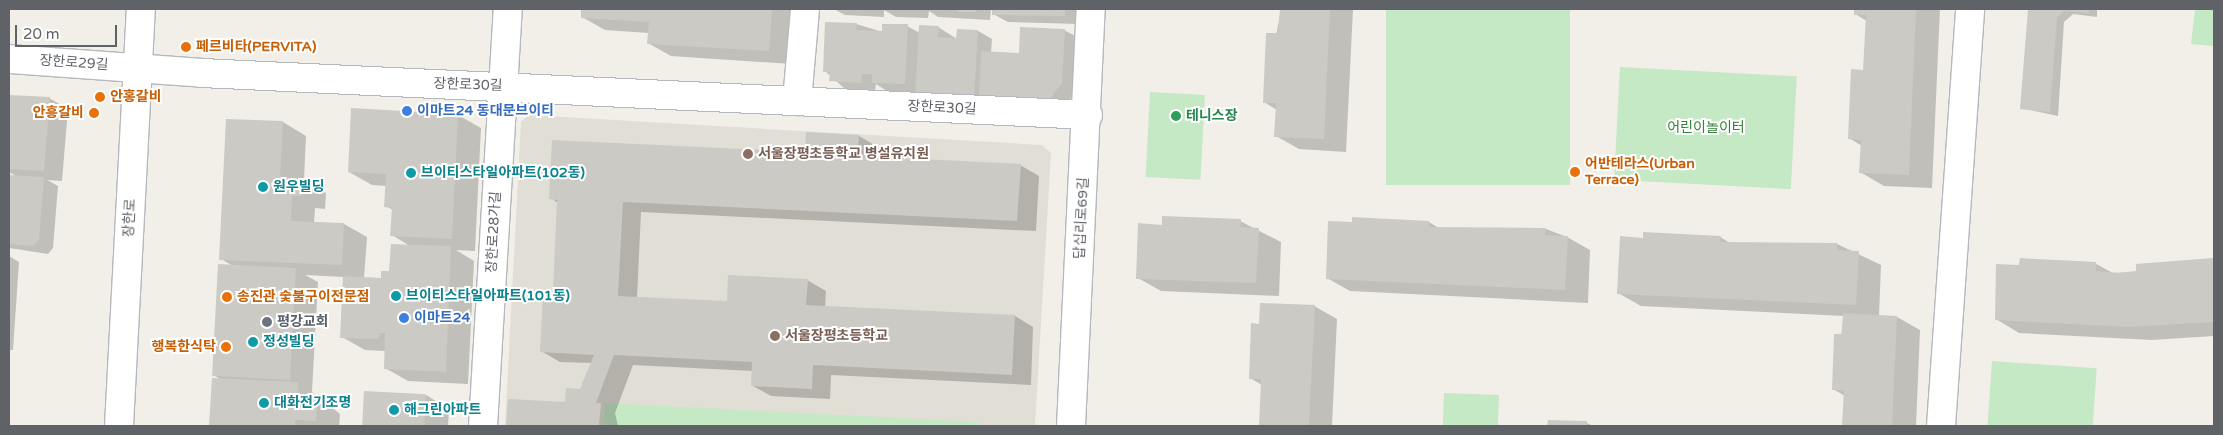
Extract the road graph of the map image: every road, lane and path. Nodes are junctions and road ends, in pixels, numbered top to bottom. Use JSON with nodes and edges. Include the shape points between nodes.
{"nodes":[{"id":1,"x":142,"y":9,"type":"edge"},
{"id":2,"x":508,"y":9,"type":"edge"},
{"id":3,"x":806,"y":9,"type":"edge"},
{"id":4,"x":1091,"y":9,"type":"edge"},
{"id":5,"x":1970,"y":9,"type":"edge"},
{"id":6,"x":9,"y":59,"type":"edge"},
{"id":7,"x":138,"y":67,"type":"junction"},
{"id":8,"x":503,"y":87,"type":"junction"},
{"id":9,"x":797,"y":101,"type":"junction"},
{"id":10,"x":1088,"y":115,"type":"junction"},
{"id":11,"x":118,"y":426,"type":"edge"},
{"id":12,"x":483,"y":426,"type":"edge"},
{"id":13,"x":1071,"y":426,"type":"edge"},
{"id":14,"x":1941,"y":426,"type":"edge"}],
"edges":[{"from":1,"to":7,"type":"street","name":"장한로"},
{"from":2,"to":8,"type":"street","name":"장한로28가길"},
{"from":3,"to":9,"type":"street"},
{"from":4,"to":10,"type":"street","name":"답십리로69길"},
{"from":5,"to":14,"type":"street"},
{"from":6,"to":7,"type":"street","name":"장한로29길"},
{"from":7,"to":8,"type":"street","name":"장한로30길"},
{"from":7,"to":11,"type":"street","name":"장한로"},
{"from":8,"to":9,"type":"street","name":"장한로30길"},
{"from":8,"to":12,"type":"street","name":"장한로28가길"},
{"from":9,"to":10,"type":"street","name":"장한로30길"},
{"from":10,"to":13,"type":"street","name":"답십리로69길"}]}
